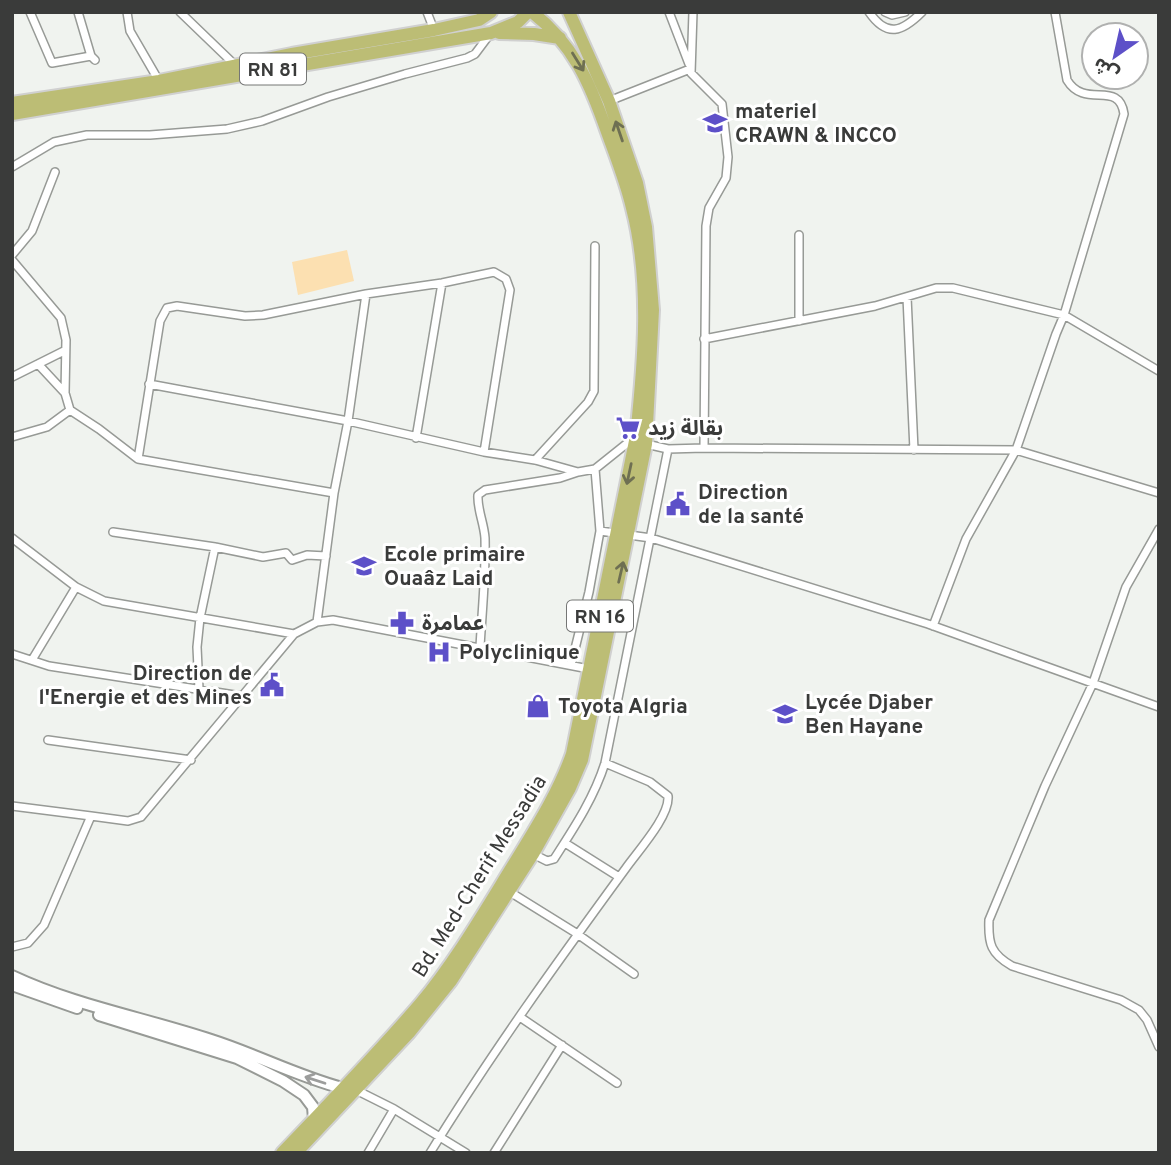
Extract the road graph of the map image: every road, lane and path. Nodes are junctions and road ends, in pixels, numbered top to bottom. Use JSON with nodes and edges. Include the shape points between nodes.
{"nodes":[{"id":1,"x":30,"y":12,"type":"edge"},
{"id":2,"x":78,"y":12,"type":"edge"},
{"id":3,"x":127,"y":12,"type":"edge"},
{"id":4,"x":180,"y":12,"type":"edge"},
{"id":5,"x":427,"y":12,"type":"edge"},
{"id":6,"x":491,"y":12,"type":"edge"},
{"id":7,"x":530,"y":12,"type":"edge"},
{"id":8,"x":569,"y":12,"type":"edge"},
{"id":9,"x":669,"y":12,"type":"edge"},
{"id":10,"x":693,"y":12,"type":"edge"},
{"id":11,"x":869,"y":12,"type":"edge"},
{"id":12,"x":885,"y":12,"type":"edge"},
{"id":13,"x":905,"y":12,"type":"edge"},
{"id":14,"x":922,"y":12,"type":"edge"},
{"id":15,"x":1055,"y":12,"type":"edge"},
{"id":16,"x":434,"y":30,"type":"junction"},
{"id":17,"x":491,"y":33,"type":"junction"},
{"id":18,"x":560,"y":38,"type":"junction"},
{"id":19,"x":237,"y":67,"type":"junction"},
{"id":20,"x":690,"y":68,"type":"junction"},
{"id":21,"x":159,"y":81,"type":"junction"},
{"id":22,"x":12,"y":93,"type":"edge"},
{"id":23,"x":609,"y":101,"type":"junction"},
{"id":24,"x":18,"y":103,"type":"edge"},
{"id":25,"x":12,"y":114,"type":"edge"},
{"id":26,"x":12,"y":167,"type":"edge"},
{"id":27,"x":55,"y":172,"type":"dead end"},
{"id":28,"x":799,"y":235,"type":"dead end"},
{"id":29,"x":594,"y":246,"type":"dead end"},
{"id":30,"x":12,"y":257,"type":"edge"},
{"id":31,"x":442,"y":283,"type":"junction"},
{"id":32,"x":366,"y":294,"type":"junction"},
{"id":33,"x":907,"y":297,"type":"junction"},
{"id":34,"x":1064,"y":315,"type":"junction"},
{"id":35,"x":799,"y":321,"type":"junction"},
{"id":36,"x":704,"y":339,"type":"junction"},
{"id":37,"x":64,"y":351,"type":"junction"},
{"id":38,"x":38,"y":364,"type":"junction"},
{"id":39,"x":1159,"y":371,"type":"edge"},
{"id":40,"x":12,"y":377,"type":"edge"},
{"id":41,"x":149,"y":384,"type":"junction"},
{"id":42,"x":65,"y":393,"type":"junction"},
{"id":43,"x":70,"y":410,"type":"junction"},
{"id":44,"x":348,"y":421,"type":"junction"},
{"id":45,"x":12,"y":437,"type":"edge"},
{"id":46,"x":416,"y":438,"type":"junction"},
{"id":47,"x":641,"y":440,"type":"junction"},
{"id":48,"x":704,"y":448,"type":"junction"},
{"id":49,"x":668,"y":449,"type":"junction"},
{"id":50,"x":914,"y":450,"type":"junction"},
{"id":51,"x":1016,"y":450,"type":"junction"},
{"id":52,"x":484,"y":452,"type":"junction"},
{"id":53,"x":138,"y":459,"type":"junction"},
{"id":54,"x":536,"y":460,"type":"junction"},
{"id":55,"x":595,"y":469,"type":"junction"},
{"id":56,"x":578,"y":472,"type":"junction"},
{"id":57,"x":334,"y":493,"type":"junction"},
{"id":58,"x":1159,"y":494,"type":"edge"},
{"id":59,"x":1159,"y":529,"type":"edge"},
{"id":60,"x":113,"y":531,"type":"dead end"},
{"id":61,"x":600,"y":531,"type":"junction"},
{"id":62,"x":623,"y":533,"type":"junction"},
{"id":63,"x":12,"y":538,"type":"edge"},
{"id":64,"x":650,"y":538,"type":"junction"},
{"id":65,"x":215,"y":547,"type":"junction"},
{"id":66,"x":326,"y":556,"type":"junction"},
{"id":67,"x":76,"y":587,"type":"junction"},
{"id":68,"x":200,"y":618,"type":"junction"},
{"id":69,"x":317,"y":622,"type":"junction"},
{"id":70,"x":933,"y":626,"type":"junction"},
{"id":71,"x":294,"y":634,"type":"junction"},
{"id":72,"x":480,"y":647,"type":"junction"},
{"id":73,"x":12,"y":654,"type":"edge"},
{"id":74,"x":32,"y":660,"type":"junction"},
{"id":75,"x":570,"y":666,"type":"junction"},
{"id":76,"x":589,"y":669,"type":"junction"},
{"id":77,"x":1093,"y":683,"type":"junction"},
{"id":78,"x":199,"y":689,"type":"junction"},
{"id":79,"x":241,"y":696,"type":"junction"},
{"id":80,"x":1159,"y":707,"type":"edge"},
{"id":81,"x":48,"y":740,"type":"dead end"},
{"id":82,"x":191,"y":760,"type":"junction"},
{"id":83,"x":605,"y":763,"type":"junction"},
{"id":84,"x":12,"y":806,"type":"edge"},
{"id":85,"x":91,"y":816,"type":"junction"},
{"id":86,"x":565,"y":843,"type":"junction"},
{"id":87,"x":533,"y":855,"type":"junction"},
{"id":88,"x":619,"y":877,"type":"junction"},
{"id":89,"x":510,"y":892,"type":"junction"},
{"id":90,"x":576,"y":933,"type":"junction"},
{"id":91,"x":12,"y":947,"type":"edge"},
{"id":92,"x":634,"y":974,"type":"dead end"},
{"id":93,"x":12,"y":976,"type":"edge"},
{"id":94,"x":12,"y":985,"type":"edge"},
{"id":95,"x":520,"y":1017,"type":"junction"},
{"id":96,"x":562,"y":1045,"type":"junction"},
{"id":97,"x":1159,"y":1047,"type":"edge"},
{"id":98,"x":617,"y":1083,"type":"dead end"},
{"id":99,"x":348,"y":1087,"type":"junction"},
{"id":100,"x":394,"y":1109,"type":"junction"},
{"id":101,"x":314,"y":1119,"type":"junction"},
{"id":102,"x":440,"y":1136,"type":"junction"},
{"id":103,"x":282,"y":1153,"type":"edge"},
{"id":104,"x":296,"y":1153,"type":"edge"},
{"id":105,"x":368,"y":1153,"type":"edge"},
{"id":106,"x":430,"y":1153,"type":"edge"},
{"id":107,"x":466,"y":1153,"type":"edge"},
{"id":108,"x":494,"y":1153,"type":"edge"}],
"edges":[{"from":1,"to":2,"type":"street","via":[[52,63],[93,58]]},
{"from":3,"to":21,"type":"street","via":[[130,31]]},
{"from":4,"to":19,"type":"street"},
{"from":5,"to":16,"type":"street"},
{"from":6,"to":16,"type":"highway","number":"RN 81","via":[[468,23]]},
{"from":7,"to":17,"type":"highway","number":"RN 81"},
{"from":7,"to":18,"type":"highway","name":"Bd. Med-Cherif Messadia","number":"RN 16"},
{"from":8,"to":23,"type":"highway","name":"Bd. Med-Cherif Messadia","number":"RN 16"},
{"from":9,"to":20,"type":"street"},
{"from":10,"to":20,"type":"street"},
{"from":11,"to":14,"type":"street","via":[[878,24],[892,30],[905,27]]},
{"from":12,"to":13,"type":"street"},
{"from":15,"to":34,"type":"street","via":[[1067,80],[1073,89],[1085,95],[1116,97],[1124,114]]},
{"from":16,"to":19,"type":"highway","number":"RN 81"},
{"from":17,"to":18,"type":"highway"},
{"from":17,"to":25,"type":"highway","number":"RN 81"},
{"from":17,"to":26,"type":"street","via":[[467,58],[354,89],[262,121],[199,132],[87,135],[46,145]]},
{"from":18,"to":47,"type":"highway","name":"Bd. Med-Cherif Messadia","number":"RN 16","one_way":true,"via":[[584,71],[633,209],[643,317]]},
{"from":19,"to":21,"type":"highway","number":"RN 81"},
{"from":20,"to":23,"type":"street"},
{"from":20,"to":36,"type":"street","via":[[695,79],[722,104],[728,157],[726,178],[709,208],[706,226]]},
{"from":21,"to":24,"type":"highway","number":"RN 81"},
{"from":22,"to":24,"type":"highway"},
{"from":47,"to":23,"type":"highway","name":"Bd. Med-Cherif Messadia","number":"RN 16","one_way":true,"via":[[653,310],[646,227],[637,183]]},
{"from":27,"to":30,"type":"street","via":[[32,231]]},
{"from":28,"to":35,"type":"street"},
{"from":29,"to":54,"type":"street","via":[[594,391]]},
{"from":30,"to":37,"type":"street","via":[[61,318]]},
{"from":31,"to":32,"type":"street"},
{"from":31,"to":46,"type":"street"},
{"from":31,"to":52,"type":"street","via":[[494,272],[509,284]]},
{"from":32,"to":41,"type":"street","via":[[262,315],[167,308],[160,321]]},
{"from":32,"to":44,"type":"street"},
{"from":33,"to":34,"type":"street","via":[[953,288]]},
{"from":33,"to":35,"type":"street"},
{"from":33,"to":50,"type":"street"},
{"from":34,"to":39,"type":"street"},
{"from":34,"to":51,"type":"street"},
{"from":35,"to":36,"type":"street"},
{"from":36,"to":48,"type":"street"},
{"from":37,"to":38,"type":"street"},
{"from":37,"to":42,"type":"street"},
{"from":38,"to":40,"type":"street"},
{"from":38,"to":42,"type":"street"},
{"from":41,"to":44,"type":"street"},
{"from":41,"to":53,"type":"street"},
{"from":42,"to":43,"type":"street"},
{"from":43,"to":45,"type":"street","via":[[47,427]]},
{"from":43,"to":53,"type":"street"},
{"from":44,"to":46,"type":"street"},
{"from":44,"to":57,"type":"street"},
{"from":46,"to":52,"type":"street"},
{"from":47,"to":49,"type":"street"},
{"from":47,"to":55,"type":"street"},
{"from":47,"to":62,"type":"highway","name":"Bd. Med-Cherif Messadia","number":"RN 16"},
{"from":48,"to":49,"type":"street"},
{"from":48,"to":50,"type":"street"},
{"from":49,"to":64,"type":"street"},
{"from":50,"to":51,"type":"street"},
{"from":51,"to":58,"type":"street"},
{"from":51,"to":70,"type":"street","via":[[966,539]]},
{"from":52,"to":54,"type":"street"},
{"from":53,"to":57,"type":"street"},
{"from":54,"to":56,"type":"street"},
{"from":55,"to":56,"type":"street"},
{"from":55,"to":61,"type":"street"},
{"from":56,"to":72,"type":"street","via":[[478,495],[485,549]]},
{"from":57,"to":66,"type":"street"},
{"from":59,"to":77,"type":"street","via":[[1126,587]]},
{"from":60,"to":65,"type":"street"},
{"from":61,"to":62,"type":"street"},
{"from":61,"to":75,"type":"street"},
{"from":62,"to":64,"type":"street"},
{"from":62,"to":76,"type":"highway","name":"Bd. Med-Cherif Messadia","number":"RN 16"},
{"from":87,"to":62,"type":"highway","name":"Bd. Med-Cherif Messadia","number":"RN 16","one_way":true,"via":[[582,760]]},
{"from":63,"to":67,"type":"street"},
{"from":64,"to":70,"type":"street"},
{"from":64,"to":83,"type":"street"},
{"from":65,"to":66,"type":"street","via":[[263,557],[286,552],[292,560]]},
{"from":65,"to":68,"type":"street"},
{"from":66,"to":69,"type":"street"},
{"from":67,"to":68,"type":"street","via":[[104,601]]},
{"from":67,"to":74,"type":"street"},
{"from":68,"to":71,"type":"street"},
{"from":68,"to":78,"type":"street"},
{"from":69,"to":71,"type":"street"},
{"from":69,"to":72,"type":"street","via":[[333,620]]},
{"from":70,"to":77,"type":"street"},
{"from":71,"to":79,"type":"street"},
{"from":72,"to":75,"type":"street"},
{"from":73,"to":74,"type":"street"},
{"from":74,"to":78,"type":"street"},
{"from":75,"to":76,"type":"street"},
{"from":76,"to":99,"type":"highway","name":"Bd. Med-Cherif Messadia","number":"RN 16","via":[[572,754],[548,806],[443,974]]},
{"from":77,"to":80,"type":"street"},
{"from":77,"to":97,"type":"street","via":[[989,920],[988,940],[998,958],[1012,966],[1121,1000],[1139,1010]]},
{"from":78,"to":79,"type":"street"},
{"from":79,"to":82,"type":"street"},
{"from":81,"to":82,"type":"street"},
{"from":82,"to":85,"type":"street","via":[[141,817],[128,821]]},
{"from":83,"to":86,"type":"street"},
{"from":83,"to":88,"type":"street","via":[[650,782],[668,796],[667,808]]},
{"from":84,"to":85,"type":"street"},
{"from":85,"to":91,"type":"street","via":[[44,925],[28,943]]},
{"from":86,"to":87,"type":"street","via":[[552,861]]},
{"from":86,"to":88,"type":"street"},
{"from":87,"to":89,"type":"highway","name":"Bd. Med-Cherif Messadia","number":"RN 16"},
{"from":88,"to":90,"type":"street"},
{"from":89,"to":90,"type":"street"},
{"from":89,"to":99,"type":"highway","name":"Bd. Med-Cherif Messadia","number":"RN 16","via":[[409,1033]]},
{"from":90,"to":92,"type":"street"},
{"from":90,"to":95,"type":"street"},
{"from":99,"to":93,"type":"street","one_way":true,"via":[[310,1079],[212,1040],[99,1008]]},
{"from":94,"to":101,"type":"street","via":[[237,1058],[296,1088],[309,1100]]},
{"from":95,"to":96,"type":"street"},
{"from":95,"to":102,"type":"street"},
{"from":96,"to":98,"type":"street"},
{"from":96,"to":108,"type":"street"},
{"from":99,"to":100,"type":"street"},
{"from":99,"to":101,"type":"highway","name":"Bd. Med-Cherif Messadia","number":"RN 16"},
{"from":99,"to":104,"type":"highway","name":"Bd. Med-Cherif Messadia","number":"RN 16"},
{"from":100,"to":102,"type":"street"},
{"from":100,"to":105,"type":"street"},
{"from":101,"to":103,"type":"highway","name":"Bd. Med-Cherif Messadia","number":"RN 16"},
{"from":102,"to":106,"type":"street"},
{"from":102,"to":107,"type":"street"}]}
